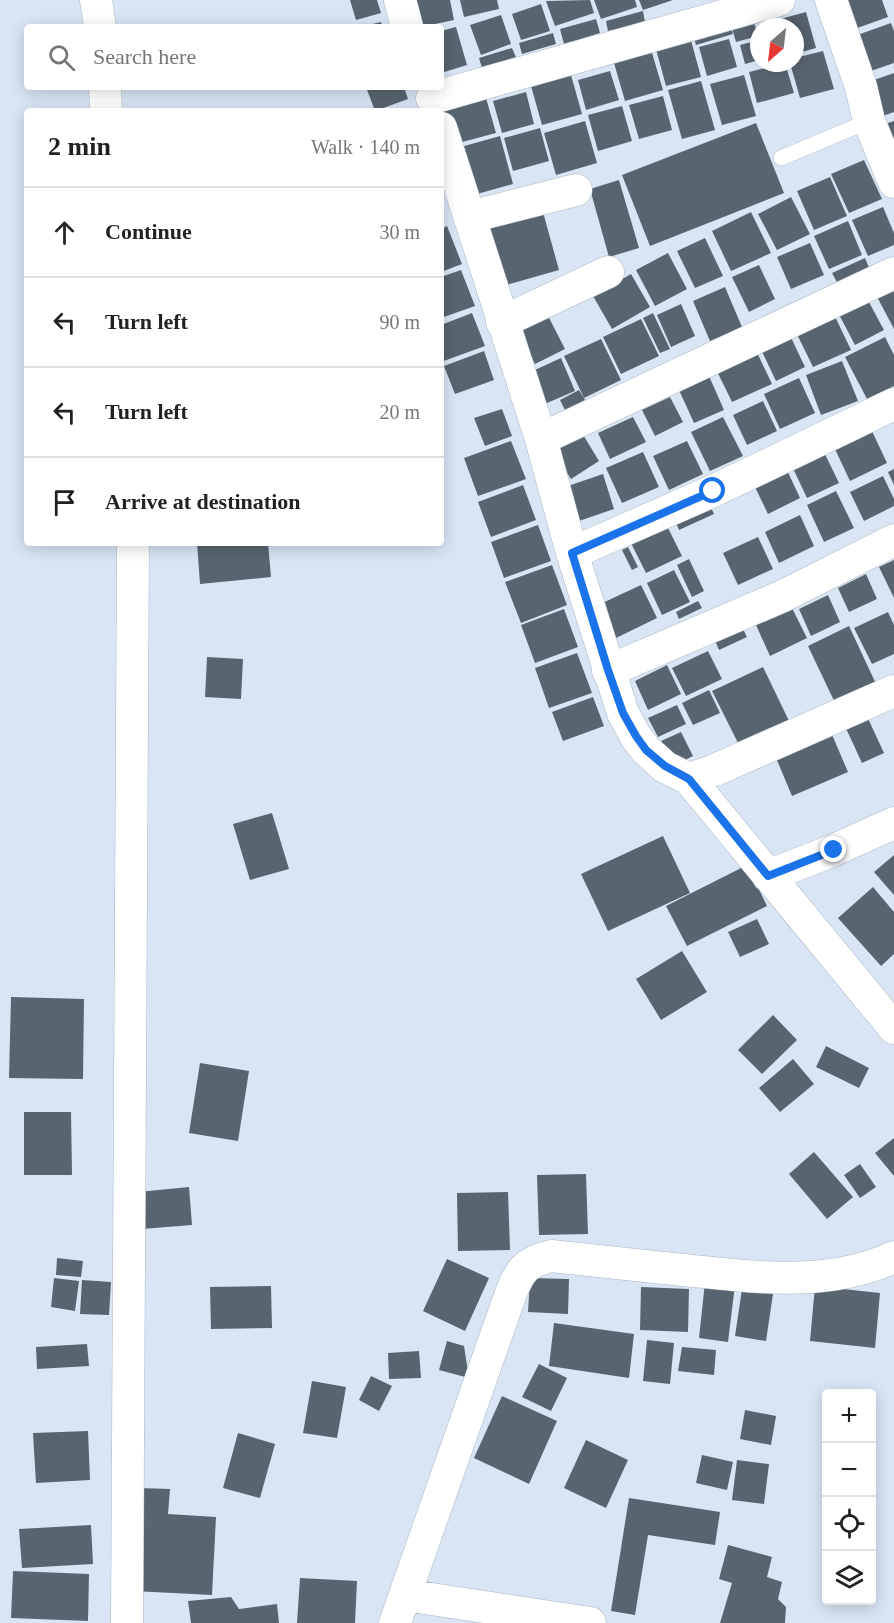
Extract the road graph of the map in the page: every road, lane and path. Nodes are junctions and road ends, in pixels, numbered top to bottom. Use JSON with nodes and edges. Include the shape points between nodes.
{"nodes":[{"id":1,"x":96,"y":0,"type":"edge"},
{"id":2,"x":400,"y":0,"type":"edge"},
{"id":3,"x":780,"y":0,"type":"edge"},
{"id":4,"x":831,"y":0,"type":"edge"},
{"id":5,"x":100,"y":24,"type":"edge"},
{"id":6,"x":406,"y":24,"type":"edge"},
{"id":7,"x":105,"y":90,"type":"edge"},
{"id":8,"x":432,"y":99,"type":"edge"},
{"id":9,"x":106,"y":108,"type":"edge"},
{"id":10,"x":869,"y":121,"type":"junction"},
{"id":11,"x":444,"y":138,"type":"edge"},
{"id":12,"x":781,"y":158,"type":"dead end"},
{"id":13,"x":894,"y":182,"type":"edge"},
{"id":14,"x":576,"y":190,"type":"dead end"},
{"id":15,"x":469,"y":217,"type":"junction"},
{"id":16,"x":608,"y":272,"type":"dead end"},
{"id":17,"x":894,"y":273,"type":"edge"},
{"id":18,"x":502,"y":322,"type":"junction"},
{"id":19,"x":894,"y":404,"type":"edge"},
{"id":20,"x":541,"y":439,"type":"junction"},
{"id":21,"x":894,"y":540,"type":"edge"},
{"id":22,"x":134,"y":546,"type":"edge"},
{"id":23,"x":572,"y":553,"type":"junction"},
{"id":24,"x":608,"y":670,"type":"junction"},
{"id":25,"x":894,"y":691,"type":"edge"},
{"id":26,"x":689,"y":779,"type":"junction"},
{"id":27,"x":894,"y":823,"type":"edge"},
{"id":28,"x":768,"y":876,"type":"junction"},
{"id":29,"x":894,"y":1028,"type":"edge"},
{"id":30,"x":894,"y":1257,"type":"edge"},
{"id":31,"x":400,"y":1609,"type":"edge"},
{"id":32,"x":128,"y":1623,"type":"edge"},
{"id":33,"x":590,"y":1623,"type":"edge"}],
"edges":[{"from":1,"to":5,"type":"street"},
{"from":2,"to":6,"type":"street"},
{"from":3,"to":8,"type":"street"},
{"from":4,"to":10,"type":"street"},
{"from":7,"to":9,"type":"street"},
{"from":10,"to":12,"type":"lane"},
{"from":10,"to":13,"type":"street"},
{"from":11,"to":15,"type":"street"},
{"from":14,"to":15,"type":"street"},
{"from":15,"to":18,"type":"street"},
{"from":16,"to":18,"type":"street"},
{"from":17,"to":20,"type":"street"},
{"from":18,"to":20,"type":"street"},
{"from":19,"to":23,"type":"street"},
{"from":20,"to":23,"type":"street"},
{"from":21,"to":24,"type":"street","via":[[783,596]]},
{"from":22,"to":32,"type":"street"},
{"from":23,"to":24,"type":"street"},
{"from":24,"to":26,"type":"street","via":[[623,713],[646,750]]},
{"from":25,"to":26,"type":"street"},
{"from":26,"to":28,"type":"street"},
{"from":27,"to":28,"type":"street"},
{"from":28,"to":29,"type":"street"},
{"from":30,"to":31,"type":"street","via":[[872,1268],[778,1279],[551,1256],[535,1260],[524,1268],[511,1293]]},
{"from":31,"to":33,"type":"street"}]}
